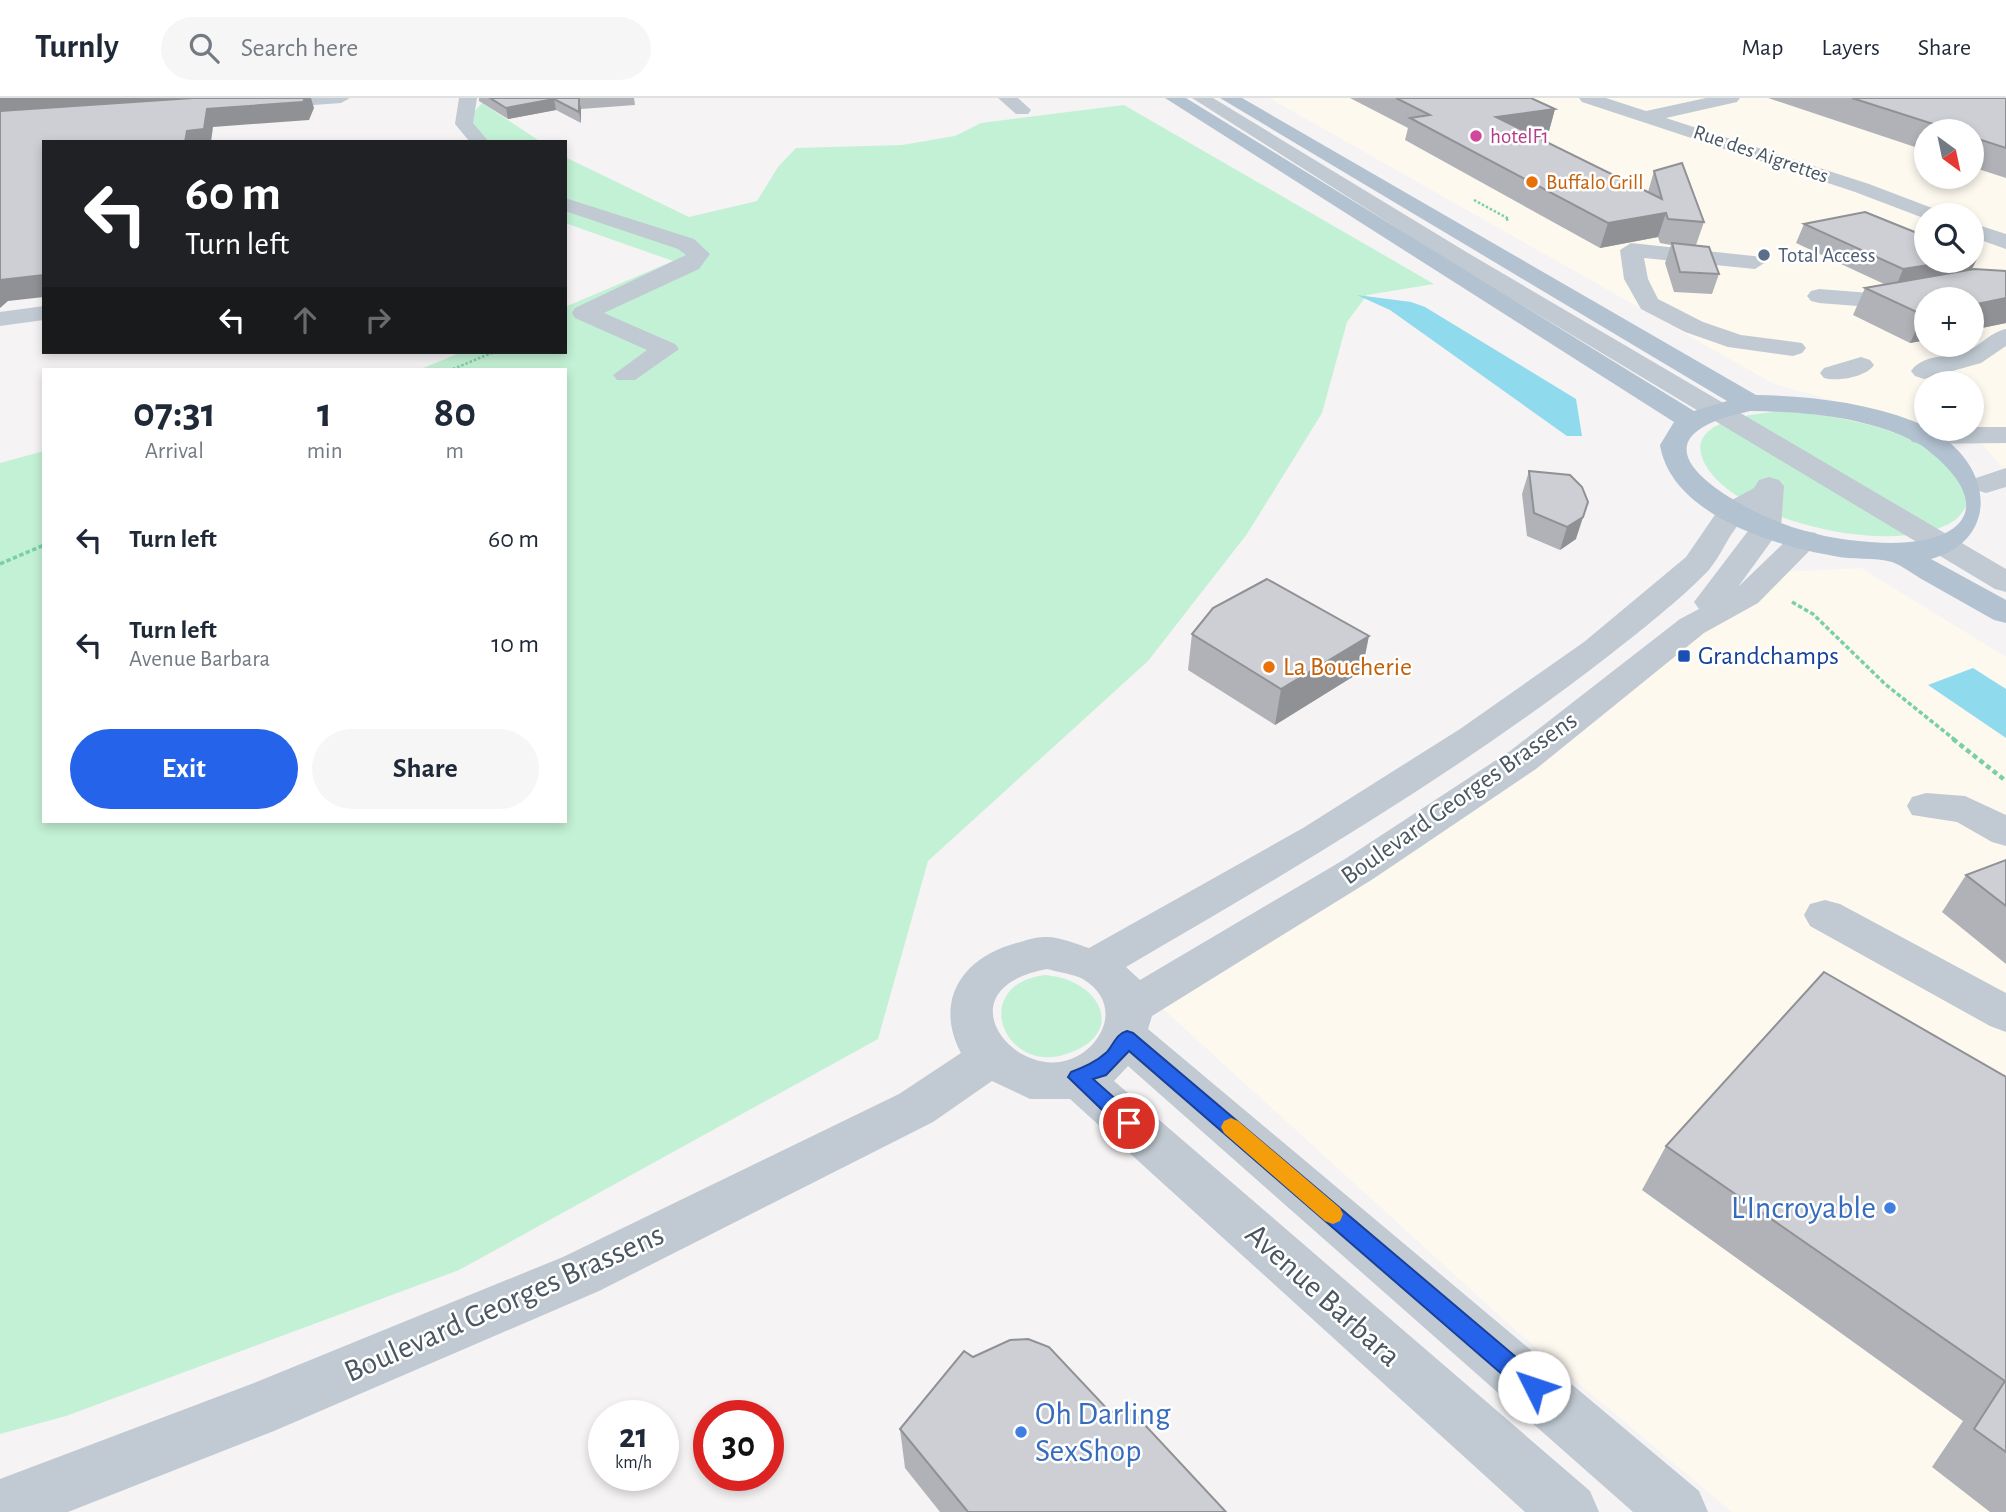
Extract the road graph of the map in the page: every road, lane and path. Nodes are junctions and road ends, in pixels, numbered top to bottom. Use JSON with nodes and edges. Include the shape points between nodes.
{"nodes":[{"id":1,"x":341,"y":98,"type":"edge"},
{"id":2,"x":468,"y":98,"type":"edge"},
{"id":3,"x":1007,"y":98,"type":"edge"},
{"id":4,"x":1174,"y":98,"type":"edge"},
{"id":5,"x":1201,"y":98,"type":"edge"},
{"id":6,"x":1229,"y":98,"type":"edge"},
{"id":7,"x":1588,"y":98,"type":"edge"},
{"id":8,"x":1731,"y":98,"type":"edge"},
{"id":9,"x":240,"y":105,"type":"edge"},
{"id":10,"x":1023,"y":110,"type":"dead end"},
{"id":11,"x":1648,"y":116,"type":"junction"},
{"id":12,"x":478,"y":140,"type":"edge"},
{"id":13,"x":567,"y":205,"type":"edge"},
{"id":14,"x":1914,"y":208,"type":"edge"},
{"id":15,"x":1984,"y":238,"type":"edge"},
{"id":16,"x":2003,"y":253,"type":"edge"},
{"id":17,"x":1755,"y":262,"type":"dead end"},
{"id":18,"x":2006,"y":289,"type":"edge"},
{"id":19,"x":1819,"y":296,"type":"dead end"},
{"id":20,"x":42,"y":313,"type":"edge"},
{"id":21,"x":0,"y":319,"type":"edge"},
{"id":22,"x":2002,"y":338,"type":"edge"},
{"id":23,"x":1793,"y":348,"type":"dead end"},
{"id":24,"x":489,"y":354,"type":"edge"},
{"id":25,"x":1861,"y":365,"type":"dead end"},
{"id":26,"x":455,"y":368,"type":"edge"},
{"id":27,"x":1924,"y":371,"type":"dead end"},
{"id":28,"x":1833,"y":373,"type":"dead end"},
{"id":29,"x":626,"y":375,"type":"dead end"},
{"id":30,"x":1750,"y":403,"type":"junction"},
{"id":31,"x":1703,"y":414,"type":"junction"},
{"id":32,"x":1914,"y":433,"type":"edge"},
{"id":33,"x":1984,"y":435,"type":"edge"},
{"id":34,"x":2006,"y":435,"type":"edge"},
{"id":35,"x":1931,"y":441,"type":"edge"},
{"id":36,"x":1776,"y":445,"type":"junction"},
{"id":37,"x":1996,"y":480,"type":"edge"},
{"id":38,"x":1768,"y":492,"type":"junction"},
{"id":39,"x":1732,"y":512,"type":"junction"},
{"id":40,"x":1999,"y":526,"type":"edge"},
{"id":41,"x":1766,"y":528,"type":"junction"},
{"id":42,"x":1805,"y":540,"type":"junction"},
{"id":43,"x":42,"y":546,"type":"edge"},
{"id":44,"x":1951,"y":546,"type":"junction"},
{"id":45,"x":1898,"y":553,"type":"junction"},
{"id":46,"x":0,"y":564,"type":"edge"},
{"id":47,"x":2006,"y":582,"type":"edge"},
{"id":48,"x":1782,"y":597,"type":"dead end"},
{"id":49,"x":2006,"y":613,"type":"edge"},
{"id":50,"x":1692,"y":626,"type":"junction"},
{"id":51,"x":2006,"y":782,"type":"edge"},
{"id":52,"x":1926,"y":806,"type":"dead end"},
{"id":53,"x":2006,"y":832,"type":"edge"},
{"id":54,"x":1825,"y":915,"type":"dead end"},
{"id":55,"x":1094,"y":965,"type":"junction"},
{"id":56,"x":2006,"y":1014,"type":"edge"},
{"id":57,"x":1128,"y":1023,"type":"junction"},
{"id":58,"x":989,"y":1058,"type":"junction"},
{"id":59,"x":1077,"y":1077,"type":"junction"},
{"id":60,"x":0,"y":1509,"type":"edge"},
{"id":61,"x":1569,"y":1512,"type":"edge"},
{"id":62,"x":1678,"y":1512,"type":"edge"}],
"edges":[{"from":1,"to":9,"type":"street"},
{"from":2,"to":12,"type":"street","via":[[464,124]]},
{"from":3,"to":10,"type":"street"},
{"from":4,"to":31,"type":"main road"},
{"from":5,"to":31,"type":"street"},
{"from":6,"to":30,"type":"main road"},
{"from":7,"to":11,"type":"street","name":"Rue des Aigrettes"},
{"from":8,"to":11,"type":"street"},
{"from":11,"to":14,"type":"street","name":"Rue des Aigrettes"},
{"from":13,"to":29,"type":"street","via":[[686,244],[699,254],[691,264],[584,313],[666,349]]},
{"from":15,"to":16,"type":"street"},
{"from":17,"to":23,"type":"street","via":[[1631,250],[1636,279],[1649,304],[1737,342]]},
{"from":18,"to":19,"type":"street","via":[[1961,286],[1883,301]]},
{"from":20,"to":21,"type":"street"},
{"from":22,"to":27,"type":"street","via":[[1980,355]]},
{"from":24,"to":26,"type":"path"},
{"from":25,"to":28,"type":"street"},
{"from":30,"to":31,"type":"main road"},
{"from":30,"to":32,"type":"main road","via":[[1836,409]]},
{"from":31,"to":36,"type":"street"},
{"from":31,"to":39,"type":"main road","via":[[1676,434],[1673,452],[1681,472]]},
{"from":33,"to":34,"type":"street"},
{"from":35,"to":37,"type":"main road"},
{"from":36,"to":38,"type":"street"},
{"from":36,"to":44,"type":"street"},
{"from":37,"to":40,"type":"main road"},
{"from":38,"to":39,"type":"street"},
{"from":38,"to":41,"type":"street"},
{"from":39,"to":41,"type":"main road"},
{"from":39,"to":55,"type":"street","name":"Boulevard Georges Brassens","via":[[1697,564],[1596,649],[1473,737],[1317,838]]},
{"from":40,"to":44,"type":"main road"},
{"from":41,"to":42,"type":"main road"},
{"from":41,"to":50,"type":"street"},
{"from":42,"to":45,"type":"main road"},
{"from":42,"to":50,"type":"street","name":"Boulevard Georges Brassens","via":[[1747,596]]},
{"from":43,"to":46,"type":"path"},
{"from":44,"to":45,"type":"main road"},
{"from":44,"to":47,"type":"street"},
{"from":45,"to":49,"type":"main road"},
{"from":48,"to":51,"type":"path","via":[[1813,614],[1885,684]]},
{"from":50,"to":57,"type":"street","name":"Boulevard Georges Brassens","via":[[1512,767]]},
{"from":52,"to":53,"type":"street","via":[[1965,809]]},
{"from":54,"to":56,"type":"street"},
{"from":55,"to":57,"type":"street","via":[[1123,991]]},
{"from":55,"to":58,"type":"street","via":[[1047,953],[1000,966],[983,980],[970,1019],[975,1040]]},
{"from":57,"to":59,"type":"street","via":[[1116,1055],[1099,1069]]},
{"from":57,"to":62,"type":"street"},
{"from":58,"to":59,"type":"street","via":[[1007,1071],[1029,1078],[1054,1081]]},
{"from":58,"to":60,"type":"street","name":"Boulevard Georges Brassens","via":[[916,1108],[581,1274],[254,1411]]},
{"from":59,"to":61,"type":"street","name":"Avenue Barbara"}]}
